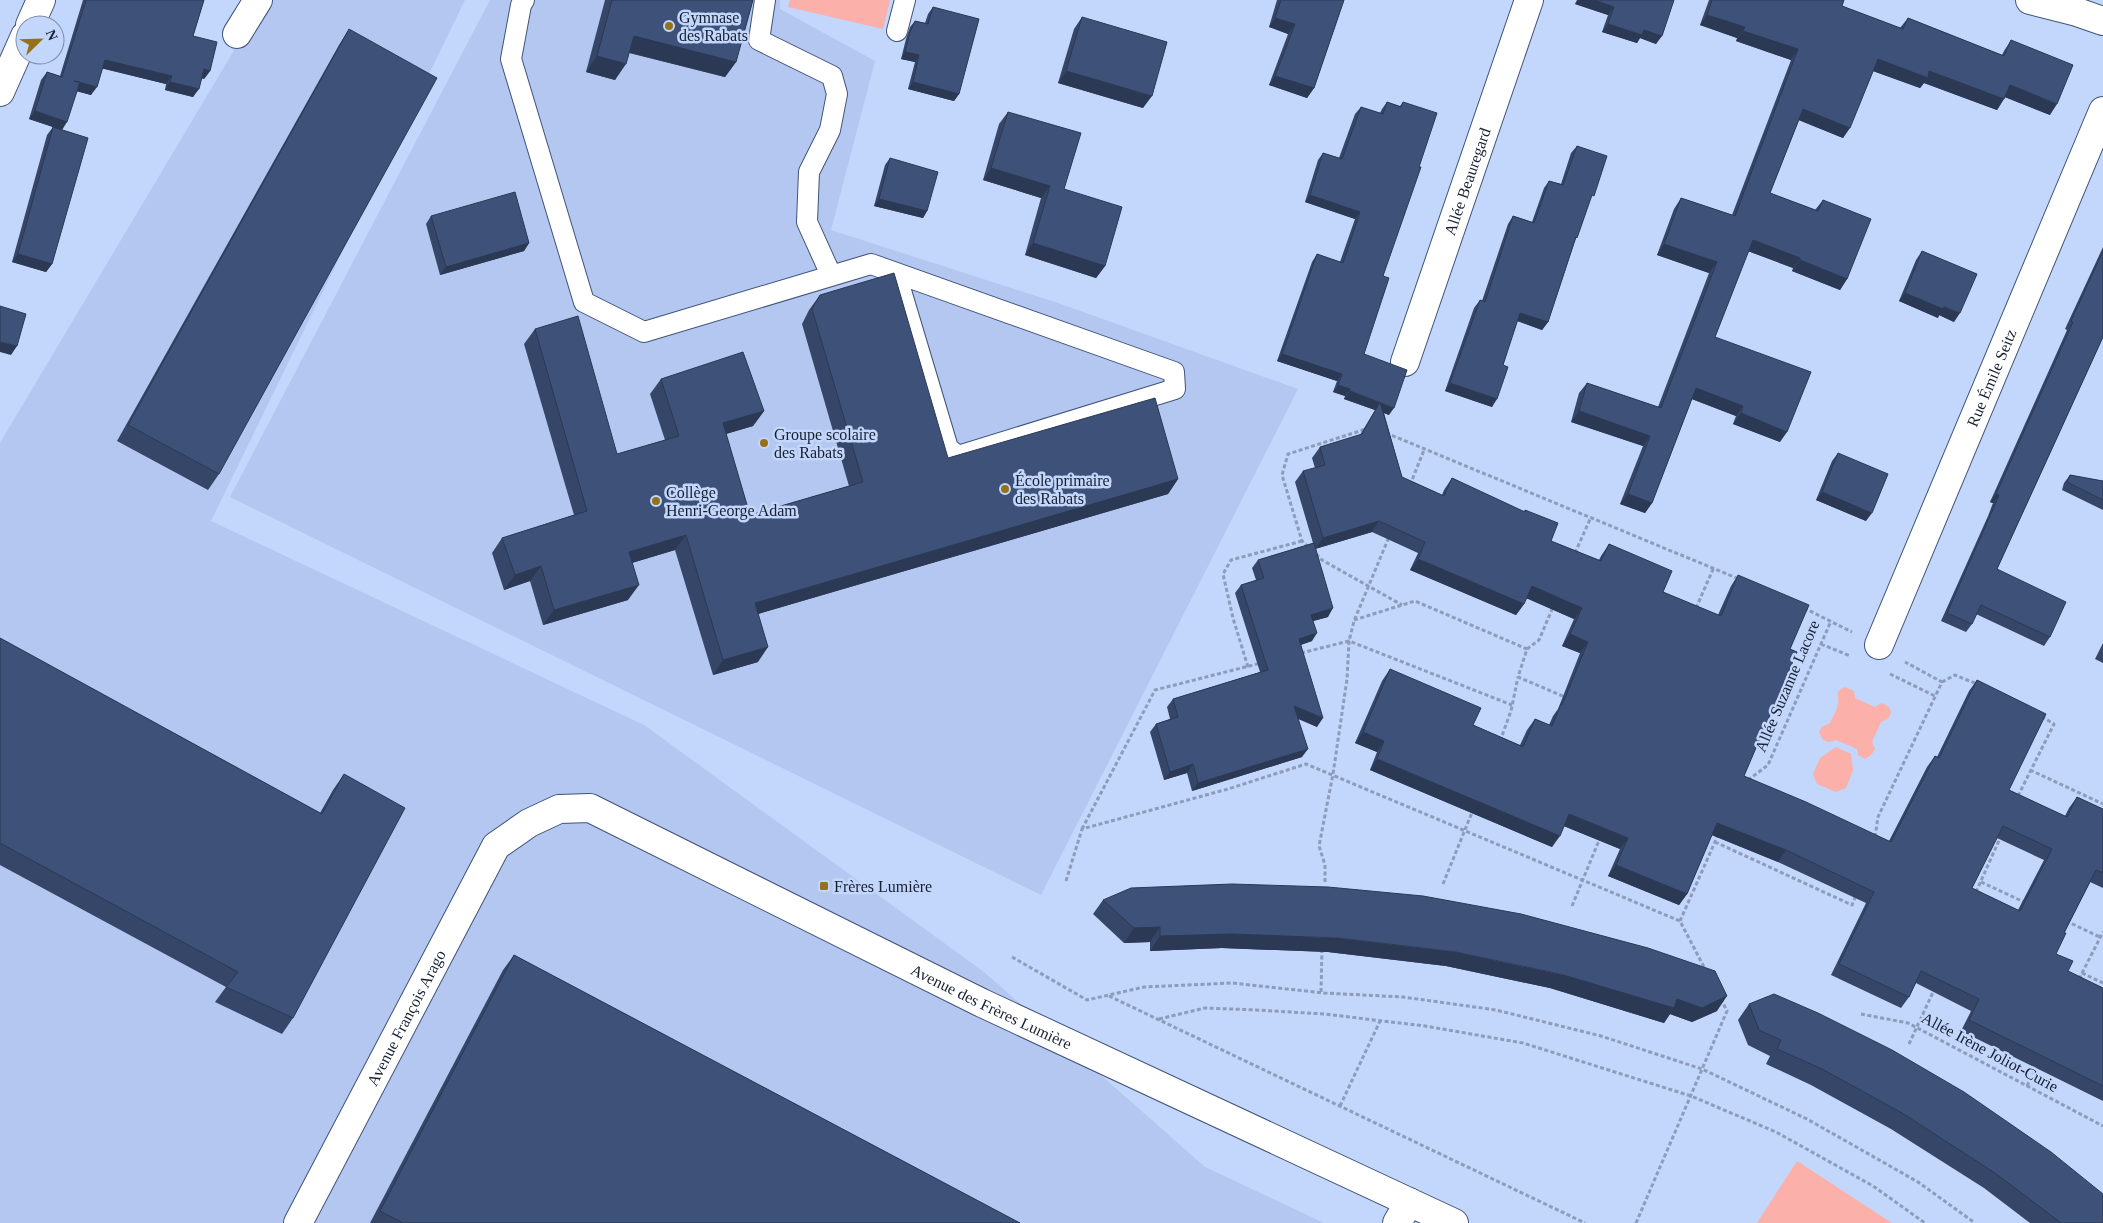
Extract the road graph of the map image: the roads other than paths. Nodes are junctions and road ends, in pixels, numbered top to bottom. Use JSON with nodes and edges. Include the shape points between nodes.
{"nodes":[{"id":1,"x":41,"y":0,"type":"edge"},
{"id":2,"x":258,"y":0,"type":"edge"},
{"id":3,"x":524,"y":0,"type":"edge"},
{"id":4,"x":766,"y":0,"type":"edge"},
{"id":5,"x":905,"y":0,"type":"edge"},
{"id":6,"x":1528,"y":0,"type":"edge"},
{"id":7,"x":2030,"y":0,"type":"edge"},
{"id":8,"x":34,"y":15,"type":"edge"},
{"id":9,"x":2103,"y":21,"type":"edge"},
{"id":10,"x":898,"y":31,"type":"dead end"},
{"id":11,"x":237,"y":34,"type":"dead end"},
{"id":12,"x":15,"y":58,"type":"edge"},
{"id":13,"x":0,"y":92,"type":"edge"},
{"id":14,"x":2103,"y":111,"type":"edge"},
{"id":15,"x":896,"y":274,"type":"junction"},
{"id":16,"x":831,"y":275,"type":"junction"},
{"id":17,"x":1405,"y":362,"type":"dead end"},
{"id":18,"x":1879,"y":646,"type":"road end"},
{"id":19,"x":529,"y":823,"type":"joint"},
{"id":20,"x":1403,"y":1212,"type":"edge"},
{"id":21,"x":298,"y":1223,"type":"edge"},
{"id":22,"x":1454,"y":1223,"type":"edge"}],
"edges":[{"from":1,"to":8,"type":"street"},
{"from":2,"to":11,"type":"street"},
{"from":3,"to":16,"type":"lane","via":[[511,59],[584,302],[644,332]]},
{"from":4,"to":16,"type":"lane","via":[[759,40],[832,76],[837,94],[830,130],[809,172],[807,222]]},
{"from":5,"to":10,"type":"lane"},
{"from":6,"to":17,"type":"street","name":"Allée Beauregard"},
{"from":7,"to":9,"type":"street"},
{"from":12,"to":13,"type":"street"},
{"from":14,"to":18,"type":"street","name":"Rue Émile Seitz"},
{"from":15,"to":15,"type":"lane","via":[[1174,372],[1175,389],[958,456],[948,448]]},
{"from":15,"to":16,"type":"lane","via":[[871,264]]},
{"from":19,"to":20,"type":"street","name":"Avenue des Frères Lumière","via":[[559,809],[590,808]]},
{"from":19,"to":21,"type":"street","name":"Avenue François Arago","via":[[496,846]]},
{"from":20,"to":22,"type":"street","name":"Avenue des Frères Lumière"}]}
